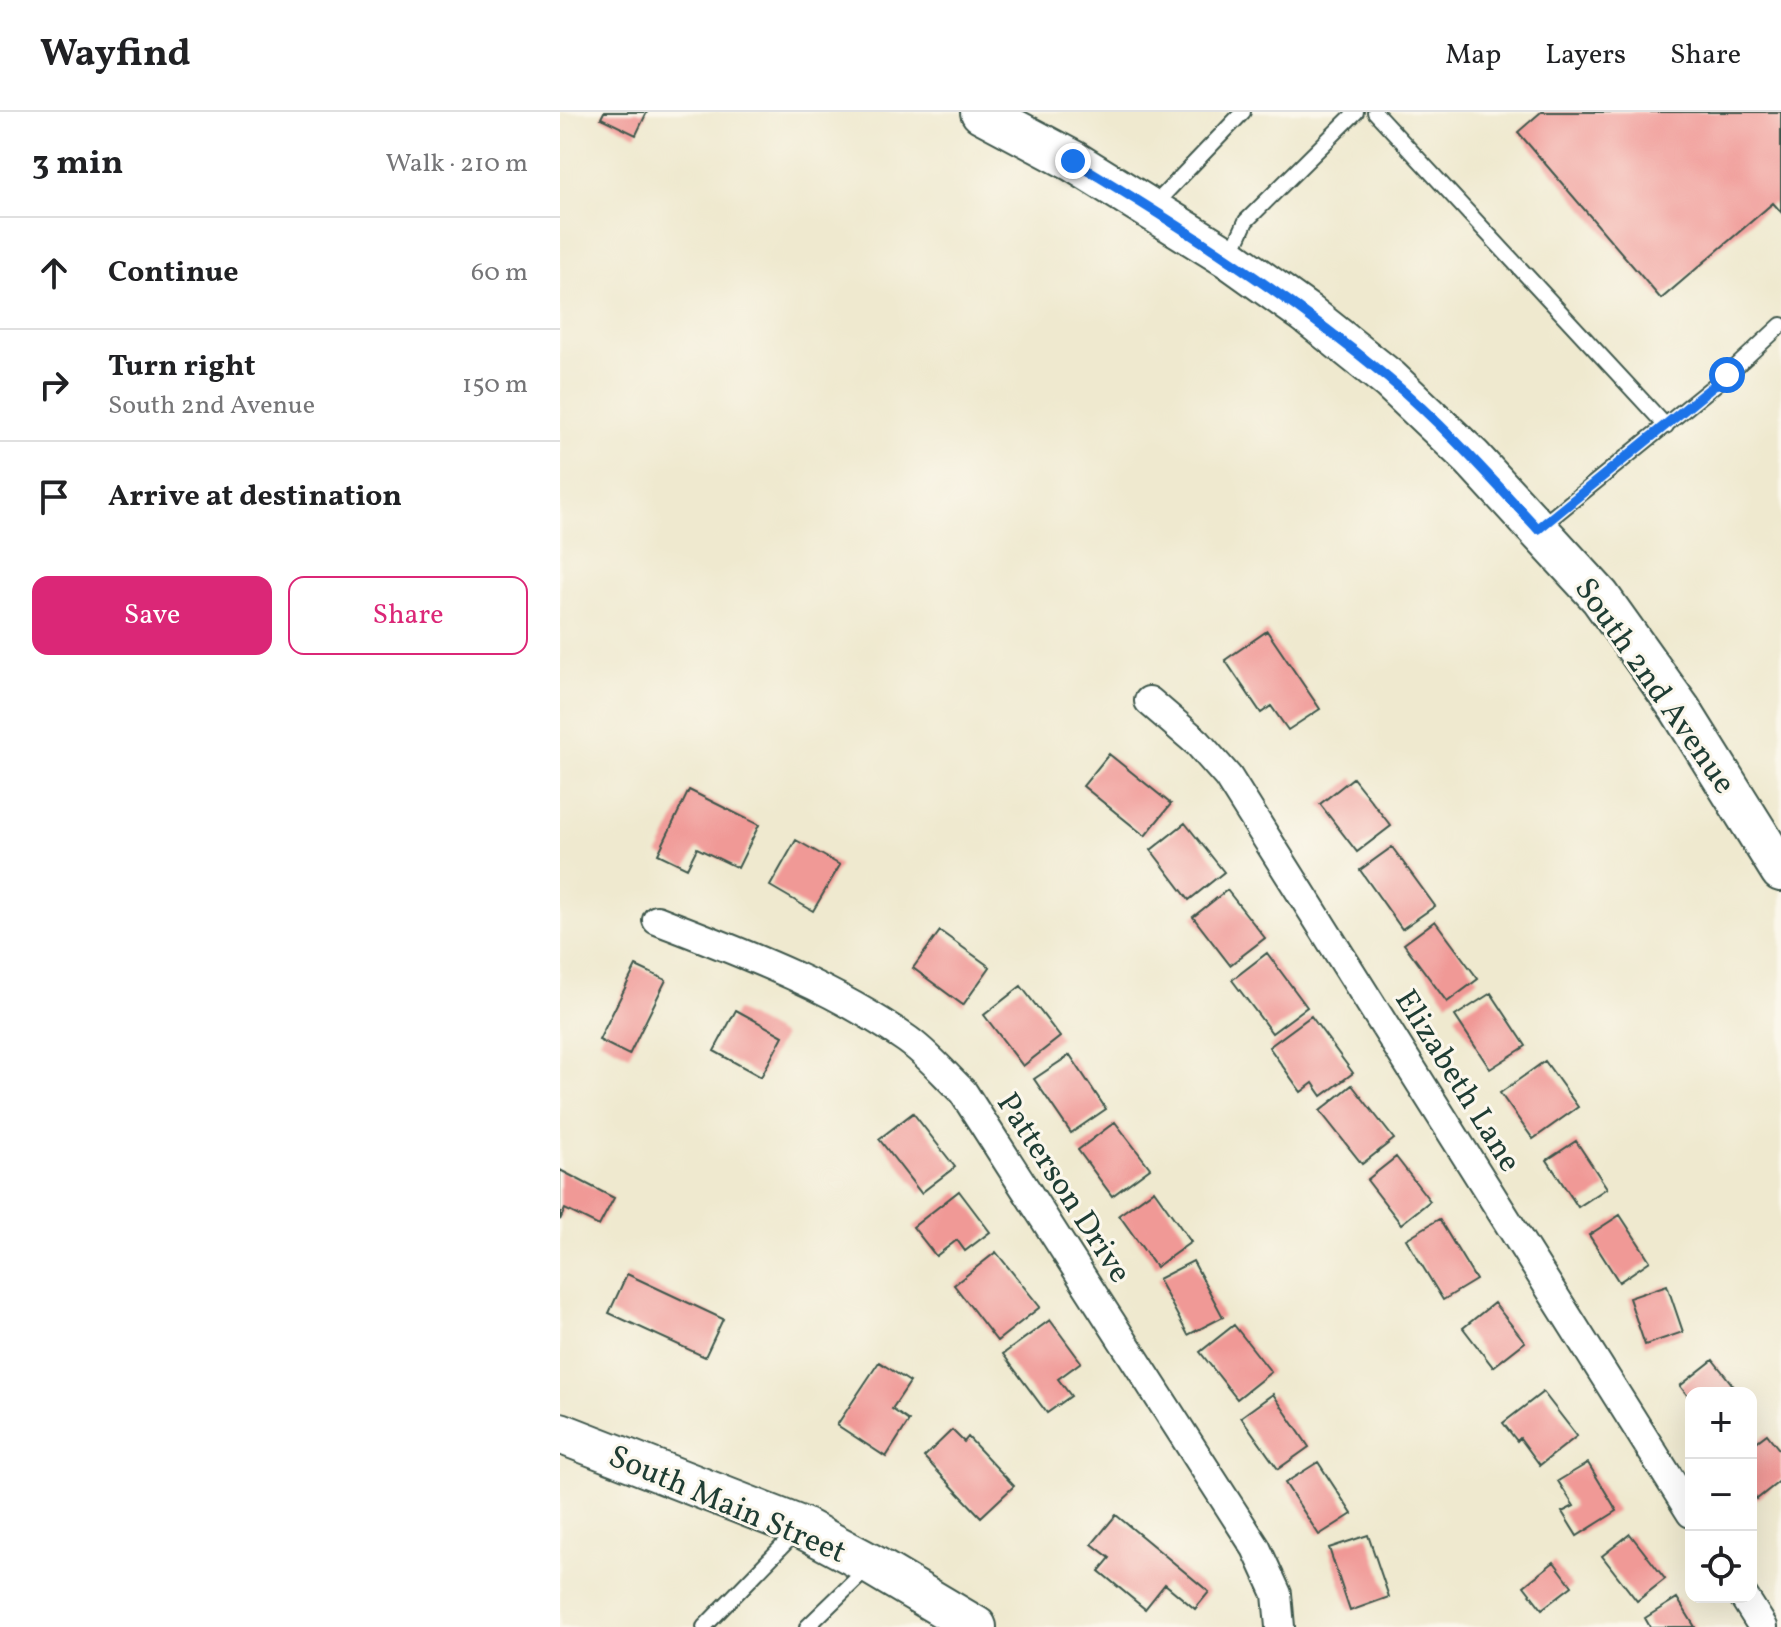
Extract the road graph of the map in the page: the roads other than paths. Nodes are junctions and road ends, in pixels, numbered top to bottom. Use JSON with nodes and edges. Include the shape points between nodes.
{"nodes":[{"id":1,"x":1243,"y":112,"type":"edge"},
{"id":2,"x":1356,"y":112,"type":"edge"},
{"id":3,"x":1375,"y":112,"type":"edge"},
{"id":4,"x":992,"y":114,"type":"edge"},
{"id":5,"x":1151,"y":208,"type":"junction"},
{"id":6,"x":1229,"y":258,"type":"junction"},
{"id":7,"x":1781,"y":325,"type":"edge"},
{"id":8,"x":1666,"y":426,"type":"junction"},
{"id":9,"x":1538,"y":529,"type":"junction"},
{"id":10,"x":1149,"y":701,"type":"dead end"},
{"id":11,"x":1781,"y":871,"type":"edge"},
{"id":12,"x":657,"y":920,"type":"dead end"},
{"id":13,"x":560,"y":1433,"type":"edge"},
{"id":14,"x":1685,"y":1503,"type":"edge"},
{"id":15,"x":801,"y":1527,"type":"junction"},
{"id":16,"x":872,"y":1565,"type":"junction"},
{"id":17,"x":1748,"y":1603,"type":"edge"},
{"id":18,"x":704,"y":1627,"type":"edge"},
{"id":19,"x":807,"y":1627,"type":"edge"},
{"id":20,"x":976,"y":1627,"type":"edge"},
{"id":21,"x":1280,"y":1627,"type":"edge"},
{"id":22,"x":1763,"y":1627,"type":"edge"}],
"edges":[{"from":1,"to":5,"type":"lane"},
{"from":2,"to":6,"type":"lane","via":[[1246,221]]},
{"from":3,"to":8,"type":"lane"},
{"from":4,"to":5,"type":"street","name":"South 2nd Avenue"},
{"from":5,"to":6,"type":"street","name":"South 2nd Avenue"},
{"from":6,"to":9,"type":"street","name":"South 2nd Avenue","via":[[1390,380]]},
{"from":7,"to":8,"type":"lane"},
{"from":8,"to":9,"type":"lane"},
{"from":9,"to":11,"type":"street","name":"South 2nd Avenue","via":[[1600,597],[1646,659]]},
{"from":10,"to":14,"type":"street","name":"Elizabeth Lane","via":[[1228,777]]},
{"from":12,"to":21,"type":"street","name":"Patterson Drive","via":[[754,957],[850,1004],[907,1039],[963,1092],[1256,1548],[1277,1594]]},
{"from":13,"to":15,"type":"street","name":"South Main Street"},
{"from":15,"to":16,"type":"street","name":"South Main Street"},
{"from":15,"to":18,"type":"lane"},
{"from":16,"to":19,"type":"lane"},
{"from":16,"to":20,"type":"street","name":"South Main Street"},
{"from":17,"to":22,"type":"street"}]}
